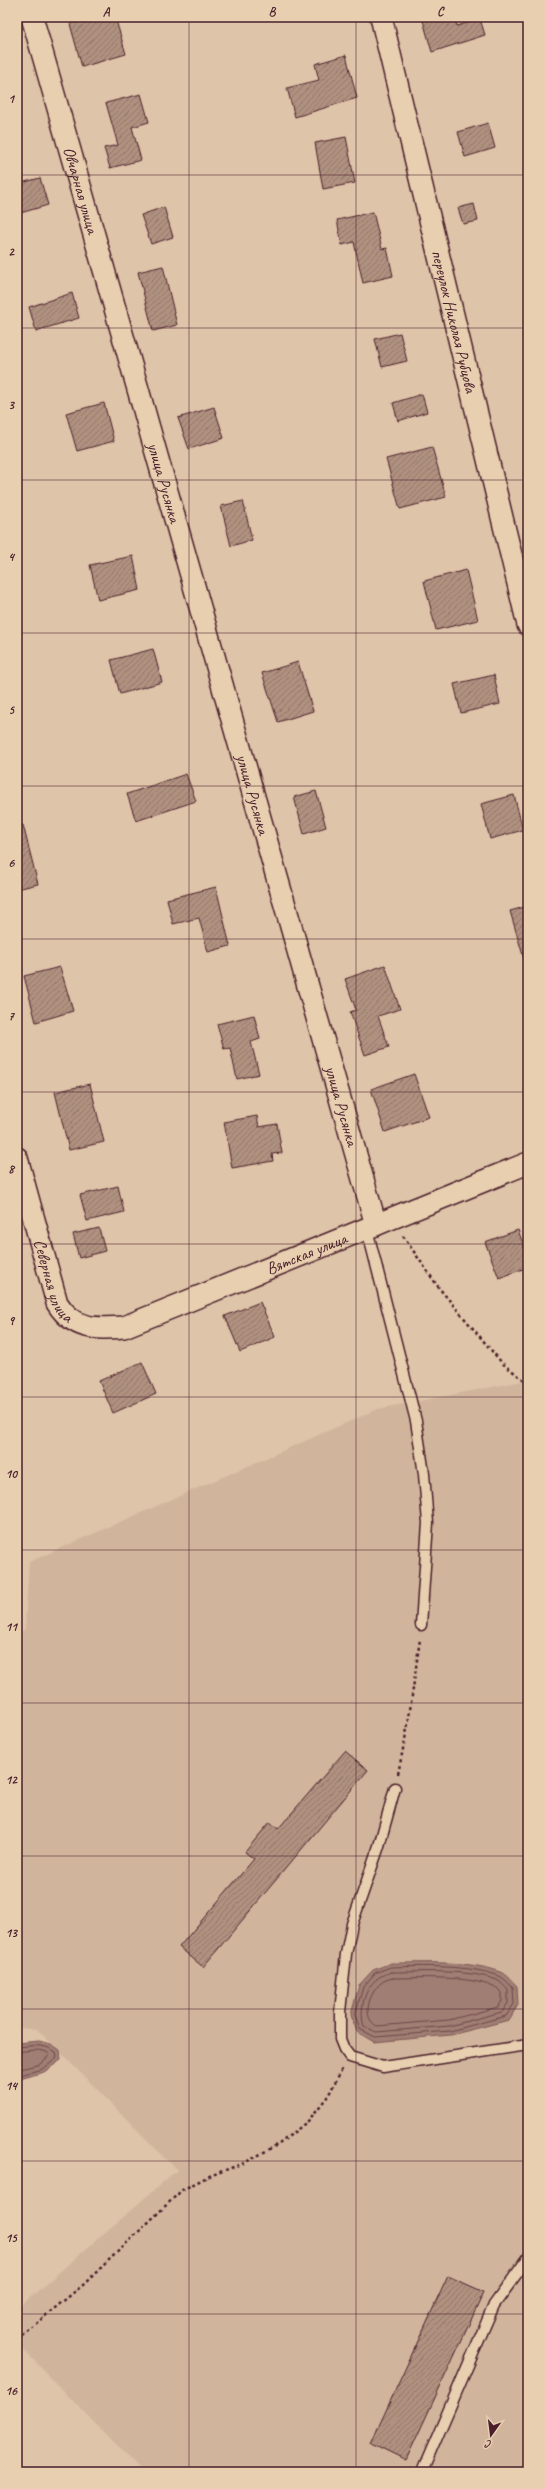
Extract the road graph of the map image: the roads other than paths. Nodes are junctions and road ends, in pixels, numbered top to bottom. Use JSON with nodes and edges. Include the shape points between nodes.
{"nodes":[{"id":1,"x":32,"y":17,"type":"edge"},
{"id":2,"x":381,"y":17,"type":"edge"},
{"id":3,"x":131,"y":363,"type":"joint"},
{"id":4,"x":528,"y":625,"type":"edge"},
{"id":5,"x":17,"y":1158,"type":"edge"},
{"id":6,"x":528,"y":1163,"type":"edge"},
{"id":7,"x":378,"y":1224,"type":"junction"},
{"id":8,"x":81,"y":1326,"type":"joint"},
{"id":9,"x":421,"y":1625,"type":"road end"},
{"id":10,"x":395,"y":1788,"type":"road end"},
{"id":11,"x":528,"y":2045,"type":"edge"},
{"id":12,"x":528,"y":2258,"type":"edge"},
{"id":13,"x":422,"y":2472,"type":"edge"}],
"edges":[{"from":1,"to":3,"type":"street","name":"Овчарная улица"},
{"from":2,"to":4,"type":"street","name":"переулок Николая Рубцова"},
{"from":3,"to":7,"type":"street","name":"улица Русянка"},
{"from":5,"to":8,"type":"street","name":"Северная улица","via":[[57,1304],[65,1316]]},
{"from":6,"to":7,"type":"street","name":"Вятская улица"},
{"from":7,"to":8,"type":"street","name":"Вятская улица","via":[[124,1327]]},
{"from":7,"to":9,"type":"lane","via":[[424,1474],[428,1523]]},
{"from":10,"to":11,"type":"lane","via":[[379,1846],[352,1924],[346,1954],[340,2038],[350,2057],[383,2067]]},
{"from":12,"to":13,"type":"lane","via":[[494,2305]]}]}
